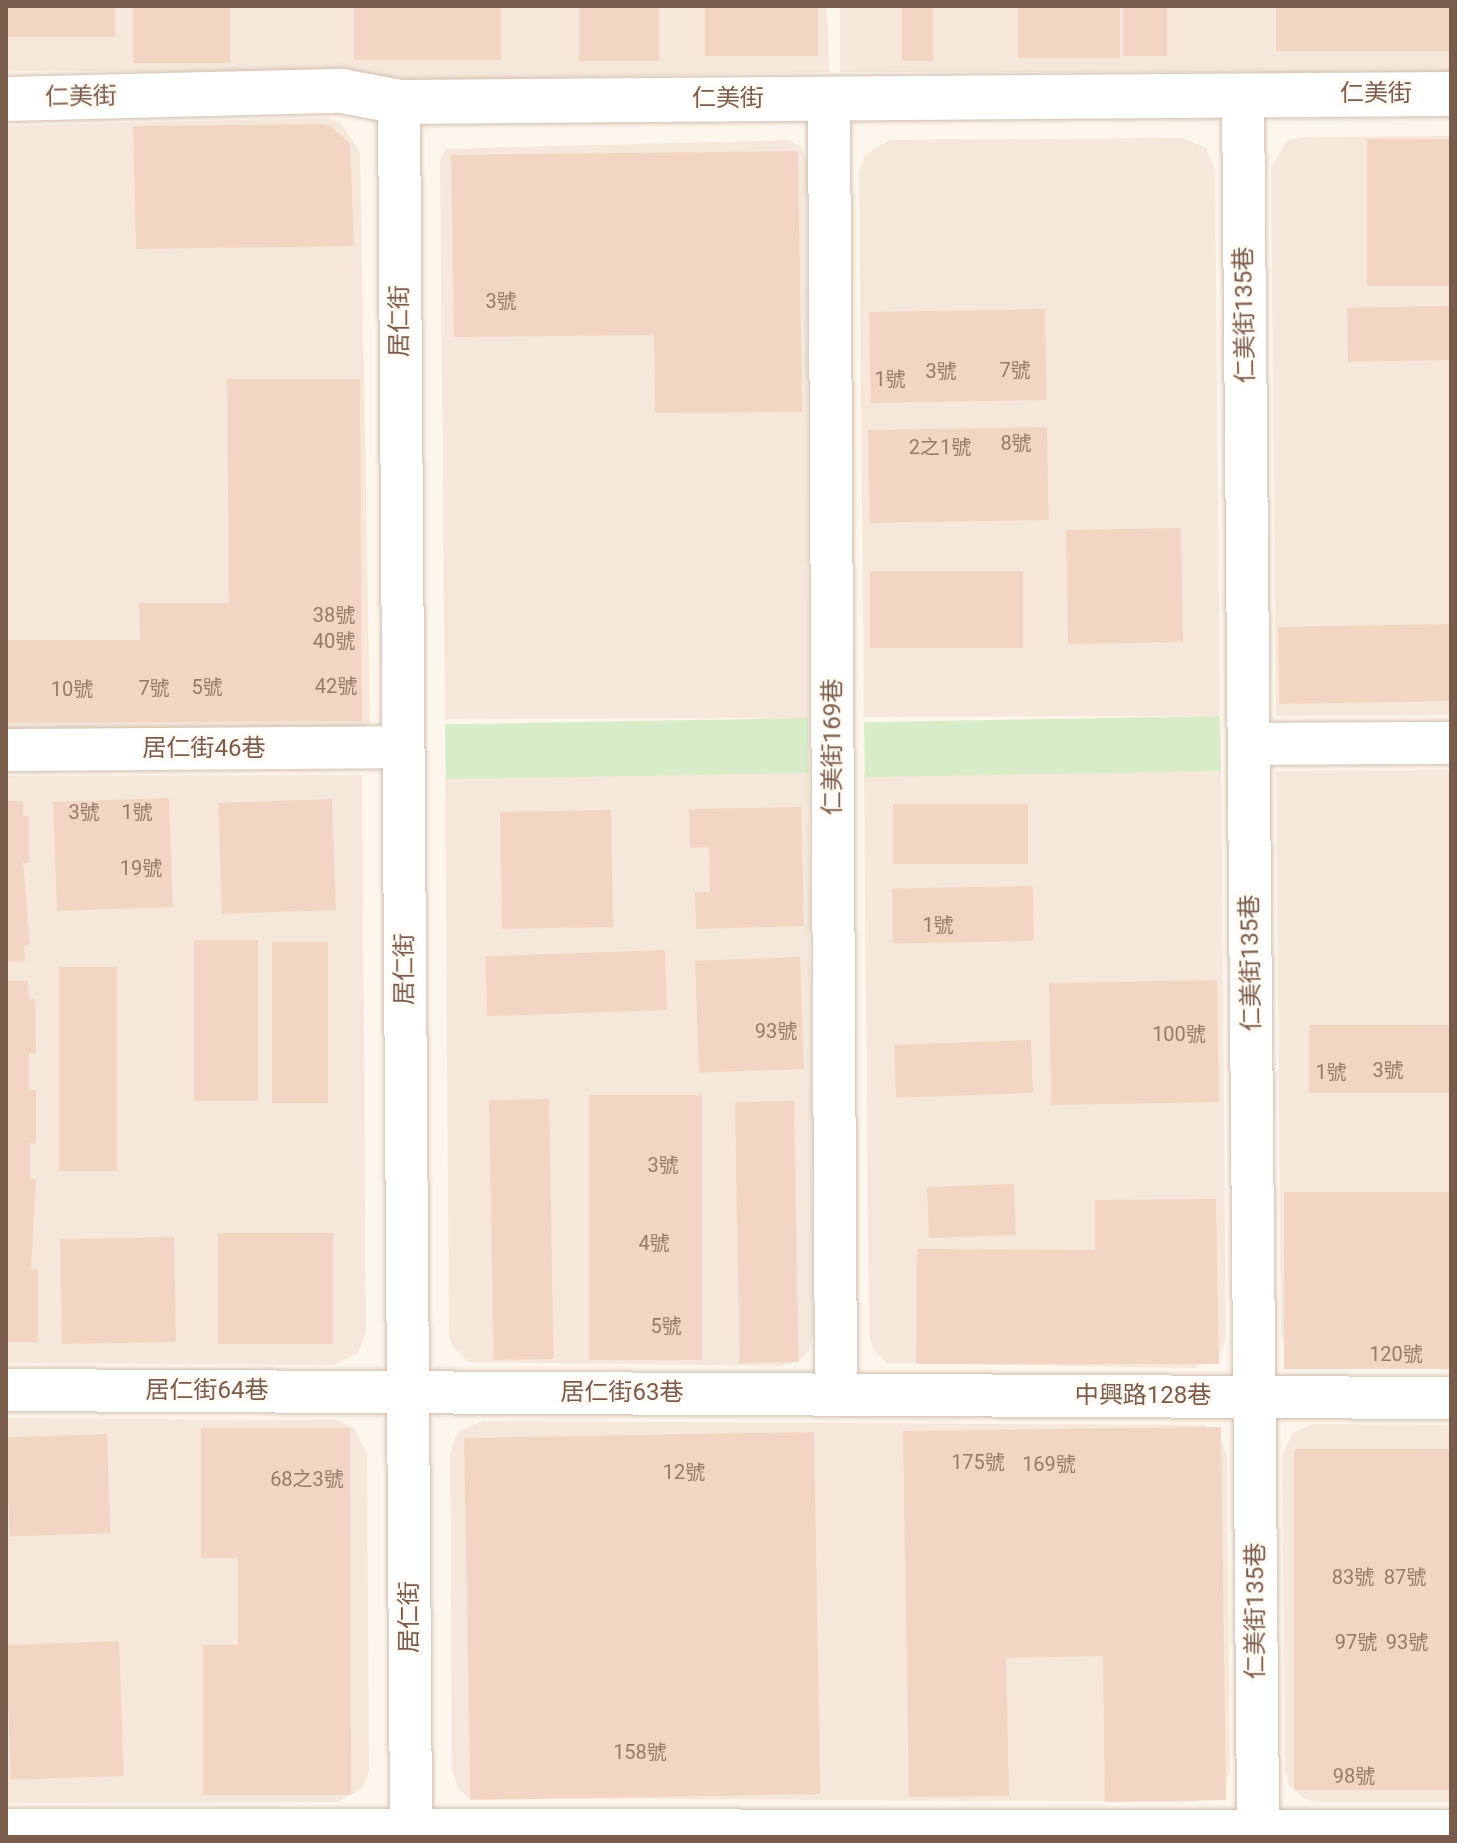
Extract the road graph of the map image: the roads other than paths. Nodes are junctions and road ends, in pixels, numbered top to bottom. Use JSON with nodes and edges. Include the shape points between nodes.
{"nodes":[{"id":1,"x":1451,"y":94,"type":"edge"},
{"id":2,"x":1243,"y":95,"type":"junction"},
{"id":3,"x":6,"y":99,"type":"edge"},
{"id":4,"x":829,"y":99,"type":"junction"},
{"id":5,"x":399,"y":102,"type":"junction"},
{"id":6,"x":1451,"y":743,"type":"edge"},
{"id":7,"x":1249,"y":744,"type":"junction"},
{"id":8,"x":403,"y":747,"type":"junction"},
{"id":9,"x":6,"y":750,"type":"edge"},
{"id":10,"x":6,"y":1390,"type":"edge"},
{"id":11,"x":408,"y":1392,"type":"junction"},
{"id":12,"x":836,"y":1395,"type":"junction"},
{"id":13,"x":1254,"y":1397,"type":"junction"},
{"id":14,"x":1451,"y":1398,"type":"edge"},
{"id":15,"x":6,"y":1830,"type":"edge"},
{"id":16,"x":1258,"y":1831,"type":"junction"},
{"id":17,"x":1451,"y":1831,"type":"edge"},
{"id":18,"x":411,"y":1834,"type":"edge"}],
"edges":[{"from":1,"to":2,"type":"street","name":"仁美街"},
{"from":2,"to":4,"type":"street","name":"仁美街"},
{"from":2,"to":7,"type":"street","name":"仁美街135巷"},
{"from":3,"to":5,"type":"street","name":"仁美街","via":[[342,91]]},
{"from":4,"to":5,"type":"street","name":"仁美街"},
{"from":4,"to":12,"type":"street","name":"仁美街169巷"},
{"from":5,"to":8,"type":"street","name":"居仁街"},
{"from":6,"to":7,"type":"street"},
{"from":7,"to":13,"type":"street","name":"仁美街135巷"},
{"from":8,"to":9,"type":"street","name":"居仁街46巷"},
{"from":8,"to":11,"type":"street","name":"居仁街"},
{"from":10,"to":11,"type":"street","name":"居仁街64巷"},
{"from":11,"to":12,"type":"street","name":"居仁街63巷"},
{"from":11,"to":18,"type":"street","name":"居仁街"},
{"from":12,"to":13,"type":"street","name":"中興路128巷"},
{"from":13,"to":14,"type":"street","name":"中興路128巷"},
{"from":13,"to":16,"type":"street","name":"仁美街135巷"},
{"from":15,"to":18,"type":"street"},
{"from":16,"to":17,"type":"street"},
{"from":16,"to":18,"type":"street"}]}
